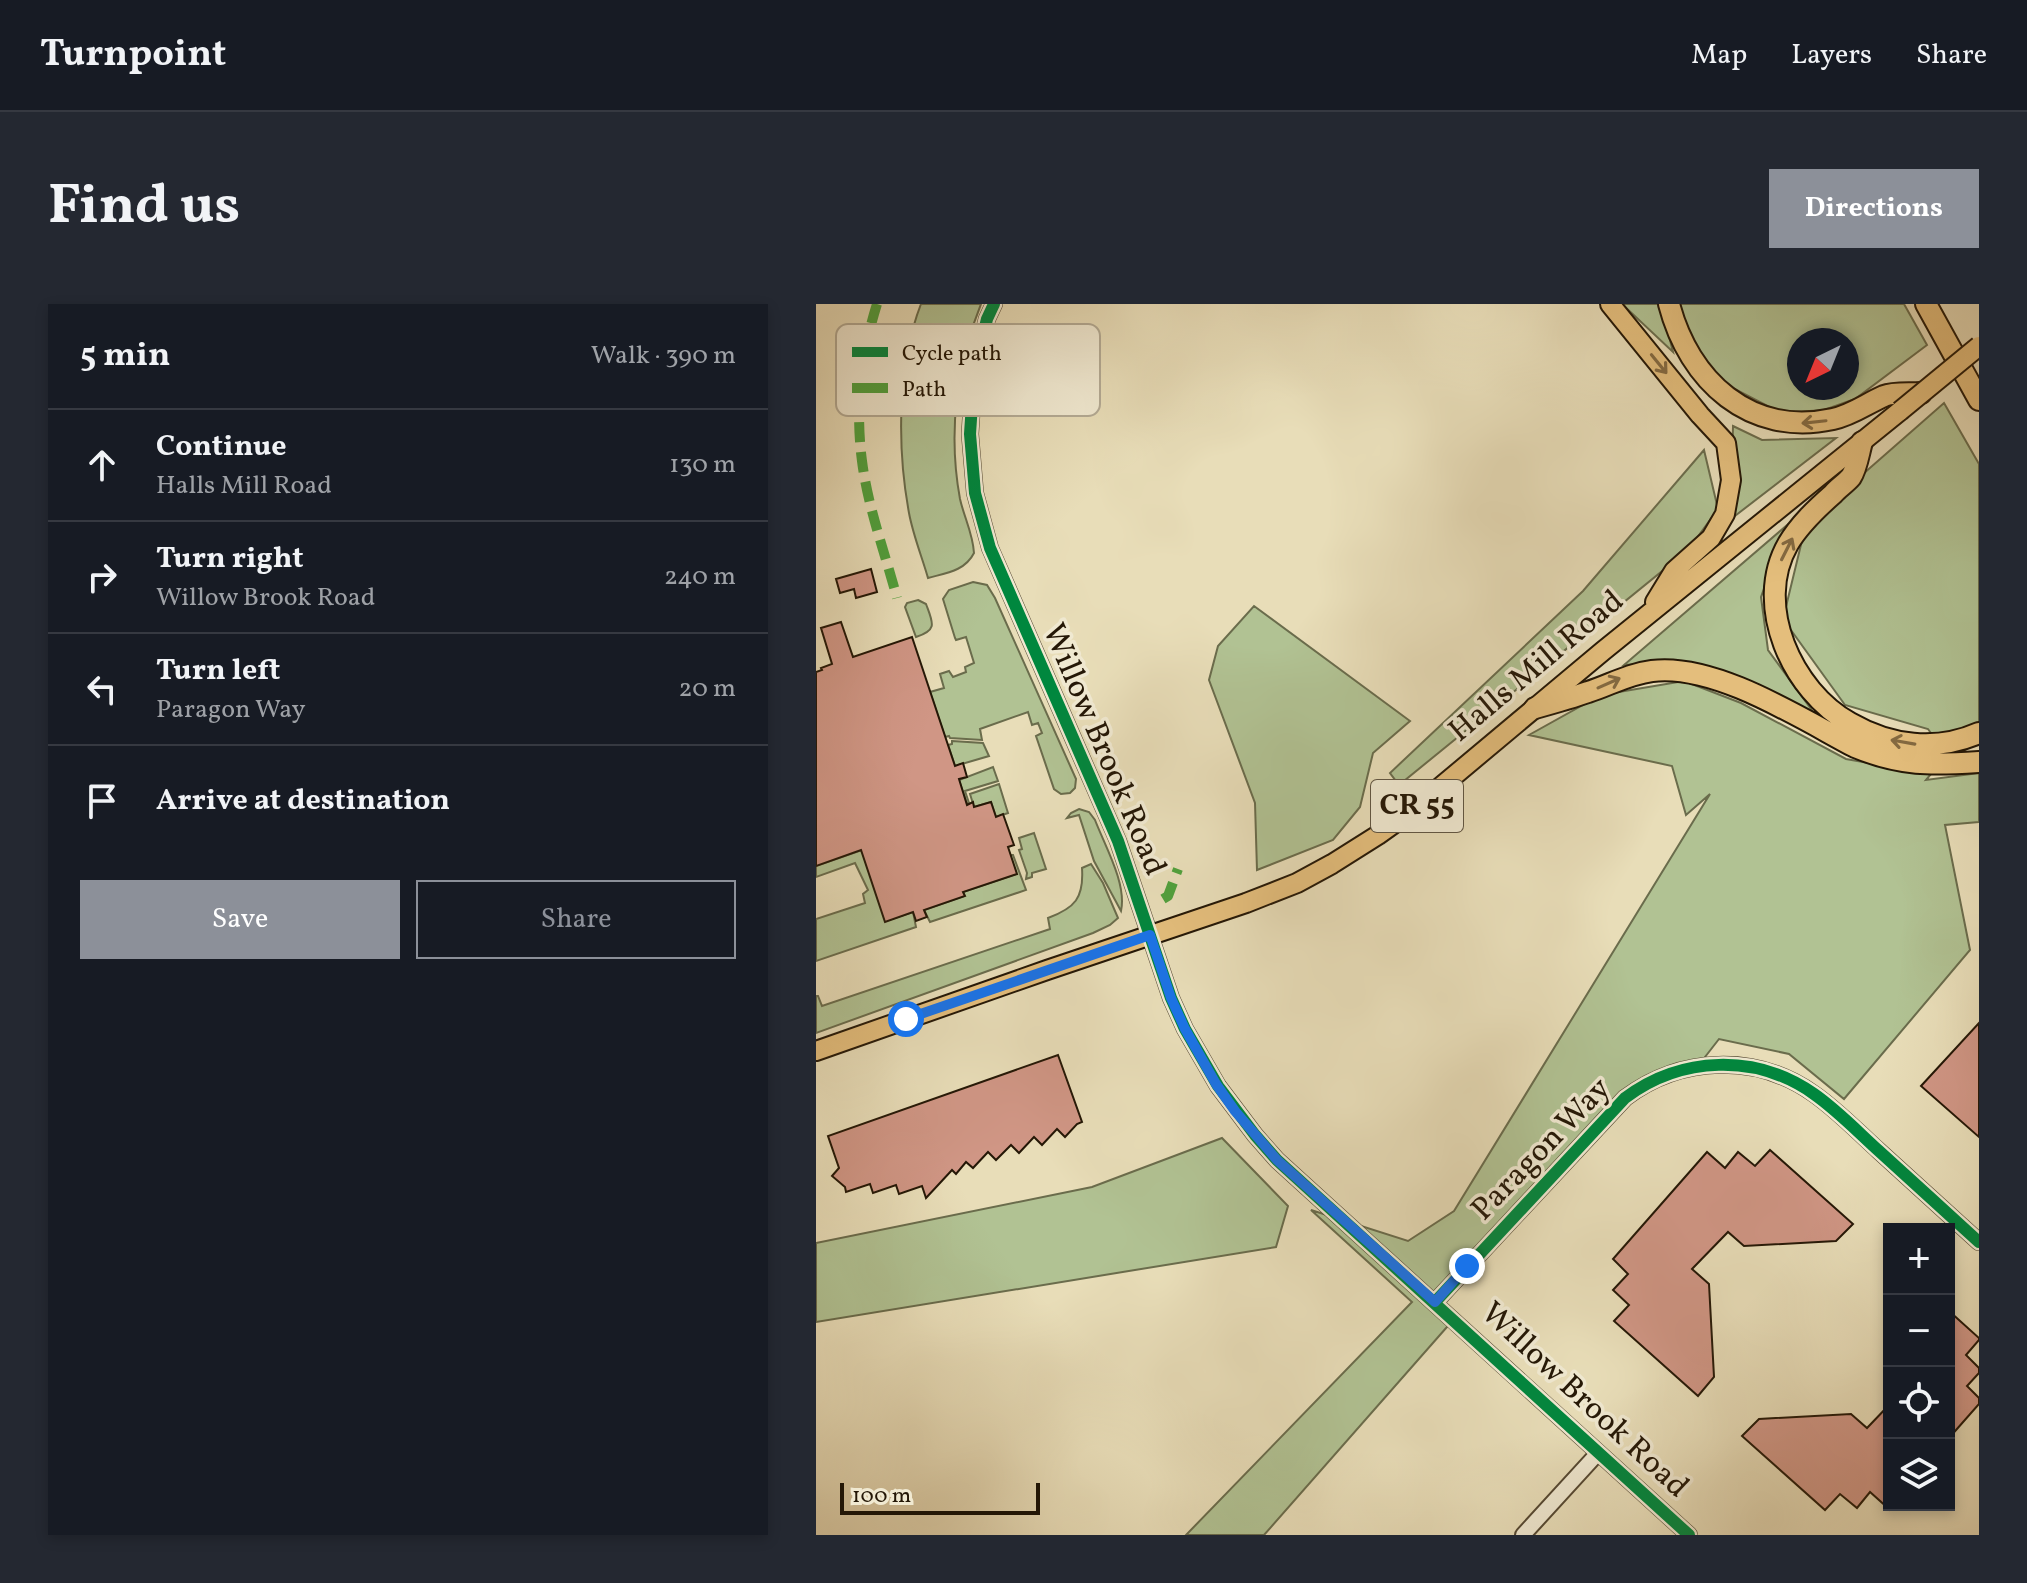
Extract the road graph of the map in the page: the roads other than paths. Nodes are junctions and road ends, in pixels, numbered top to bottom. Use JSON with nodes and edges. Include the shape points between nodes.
{"nodes":[{"id":1,"x":994,"y":304,"type":"edge"},
{"id":2,"x":1610,"y":304,"type":"edge"},
{"id":3,"x":1669,"y":304,"type":"edge"},
{"id":4,"x":1928,"y":308,"type":"edge"},
{"id":5,"x":986,"y":324,"type":"edge"},
{"id":6,"x":1979,"y":346,"type":"edge"},
{"id":7,"x":1921,"y":393,"type":"joint"},
{"id":8,"x":1979,"y":400,"type":"edge"},
{"id":9,"x":1893,"y":403,"type":"junction"},
{"id":10,"x":971,"y":416,"type":"edge"},
{"id":11,"x":1862,"y":442,"type":"junction"},
{"id":12,"x":1647,"y":615,"type":"junction"},
{"id":13,"x":1535,"y":708,"type":"junction"},
{"id":14,"x":1979,"y":733,"type":"edge"},
{"id":15,"x":1979,"y":762,"type":"edge"},
{"id":16,"x":1150,"y":935,"type":"junction"},
{"id":17,"x":816,"y":1051,"type":"edge"},
{"id":18,"x":1979,"y":1242,"type":"edge"},
{"id":19,"x":1435,"y":1302,"type":"junction"},
{"id":20,"x":1598,"y":1453,"type":"junction"},
{"id":21,"x":1523,"y":1535,"type":"edge"},
{"id":22,"x":1689,"y":1535,"type":"edge"}],
"edges":[{"from":1,"to":5,"type":"street","name":"Willow Brook Road"},
{"from":2,"to":12,"type":"main road","one_way":true,"via":[[1726,443],[1731,480],[1725,514],[1711,538],[1674,571]]},
{"from":9,"to":3,"type":"highway","one_way":true,"via":[[1824,421],[1787,423],[1758,415],[1727,398],[1701,370],[1678,333]]},
{"from":4,"to":8,"type":"highway"},
{"from":6,"to":7,"type":"main road","bridge":true},
{"from":7,"to":9,"type":"highway"},
{"from":9,"to":11,"type":"main road","name":"Halls Mill Road"},
{"from":10,"to":16,"type":"street","name":"Willow Brook Road","via":[[975,493],[990,548],[1118,841]]},
{"from":11,"to":12,"type":"main road","name":"Halls Mill Road","number":"CR 55"},
{"from":14,"to":11,"type":"highway","one_way":true,"via":[[1937,745],[1881,738],[1827,707],[1789,656],[1777,615],[1780,561],[1798,529],[1852,476]]},
{"from":12,"to":13,"type":"main road","name":"Halls Mill Road","number":"CR 55"},
{"from":13,"to":15,"type":"highway","one_way":true,"via":[[1623,677],[1686,671],[1732,684],[1875,756],[1914,764]]},
{"from":13,"to":16,"type":"main road","name":"Halls Mill Road","number":"CR 55","via":[[1403,817],[1332,864],[1282,889]]},
{"from":16,"to":17,"type":"main road","name":"Halls Mill Road","number":"CR 55"},
{"from":16,"to":19,"type":"street","name":"Willow Brook Road","via":[[1185,1029],[1235,1111],[1277,1160]]},
{"from":18,"to":19,"type":"street","name":"Paragon Way","via":[[1815,1095],[1760,1068],[1698,1066],[1671,1072],[1625,1098]]},
{"from":19,"to":20,"type":"street","name":"Willow Brook Road"},
{"from":20,"to":21,"type":"street"},
{"from":20,"to":22,"type":"street","name":"Willow Brook Road"}]}
